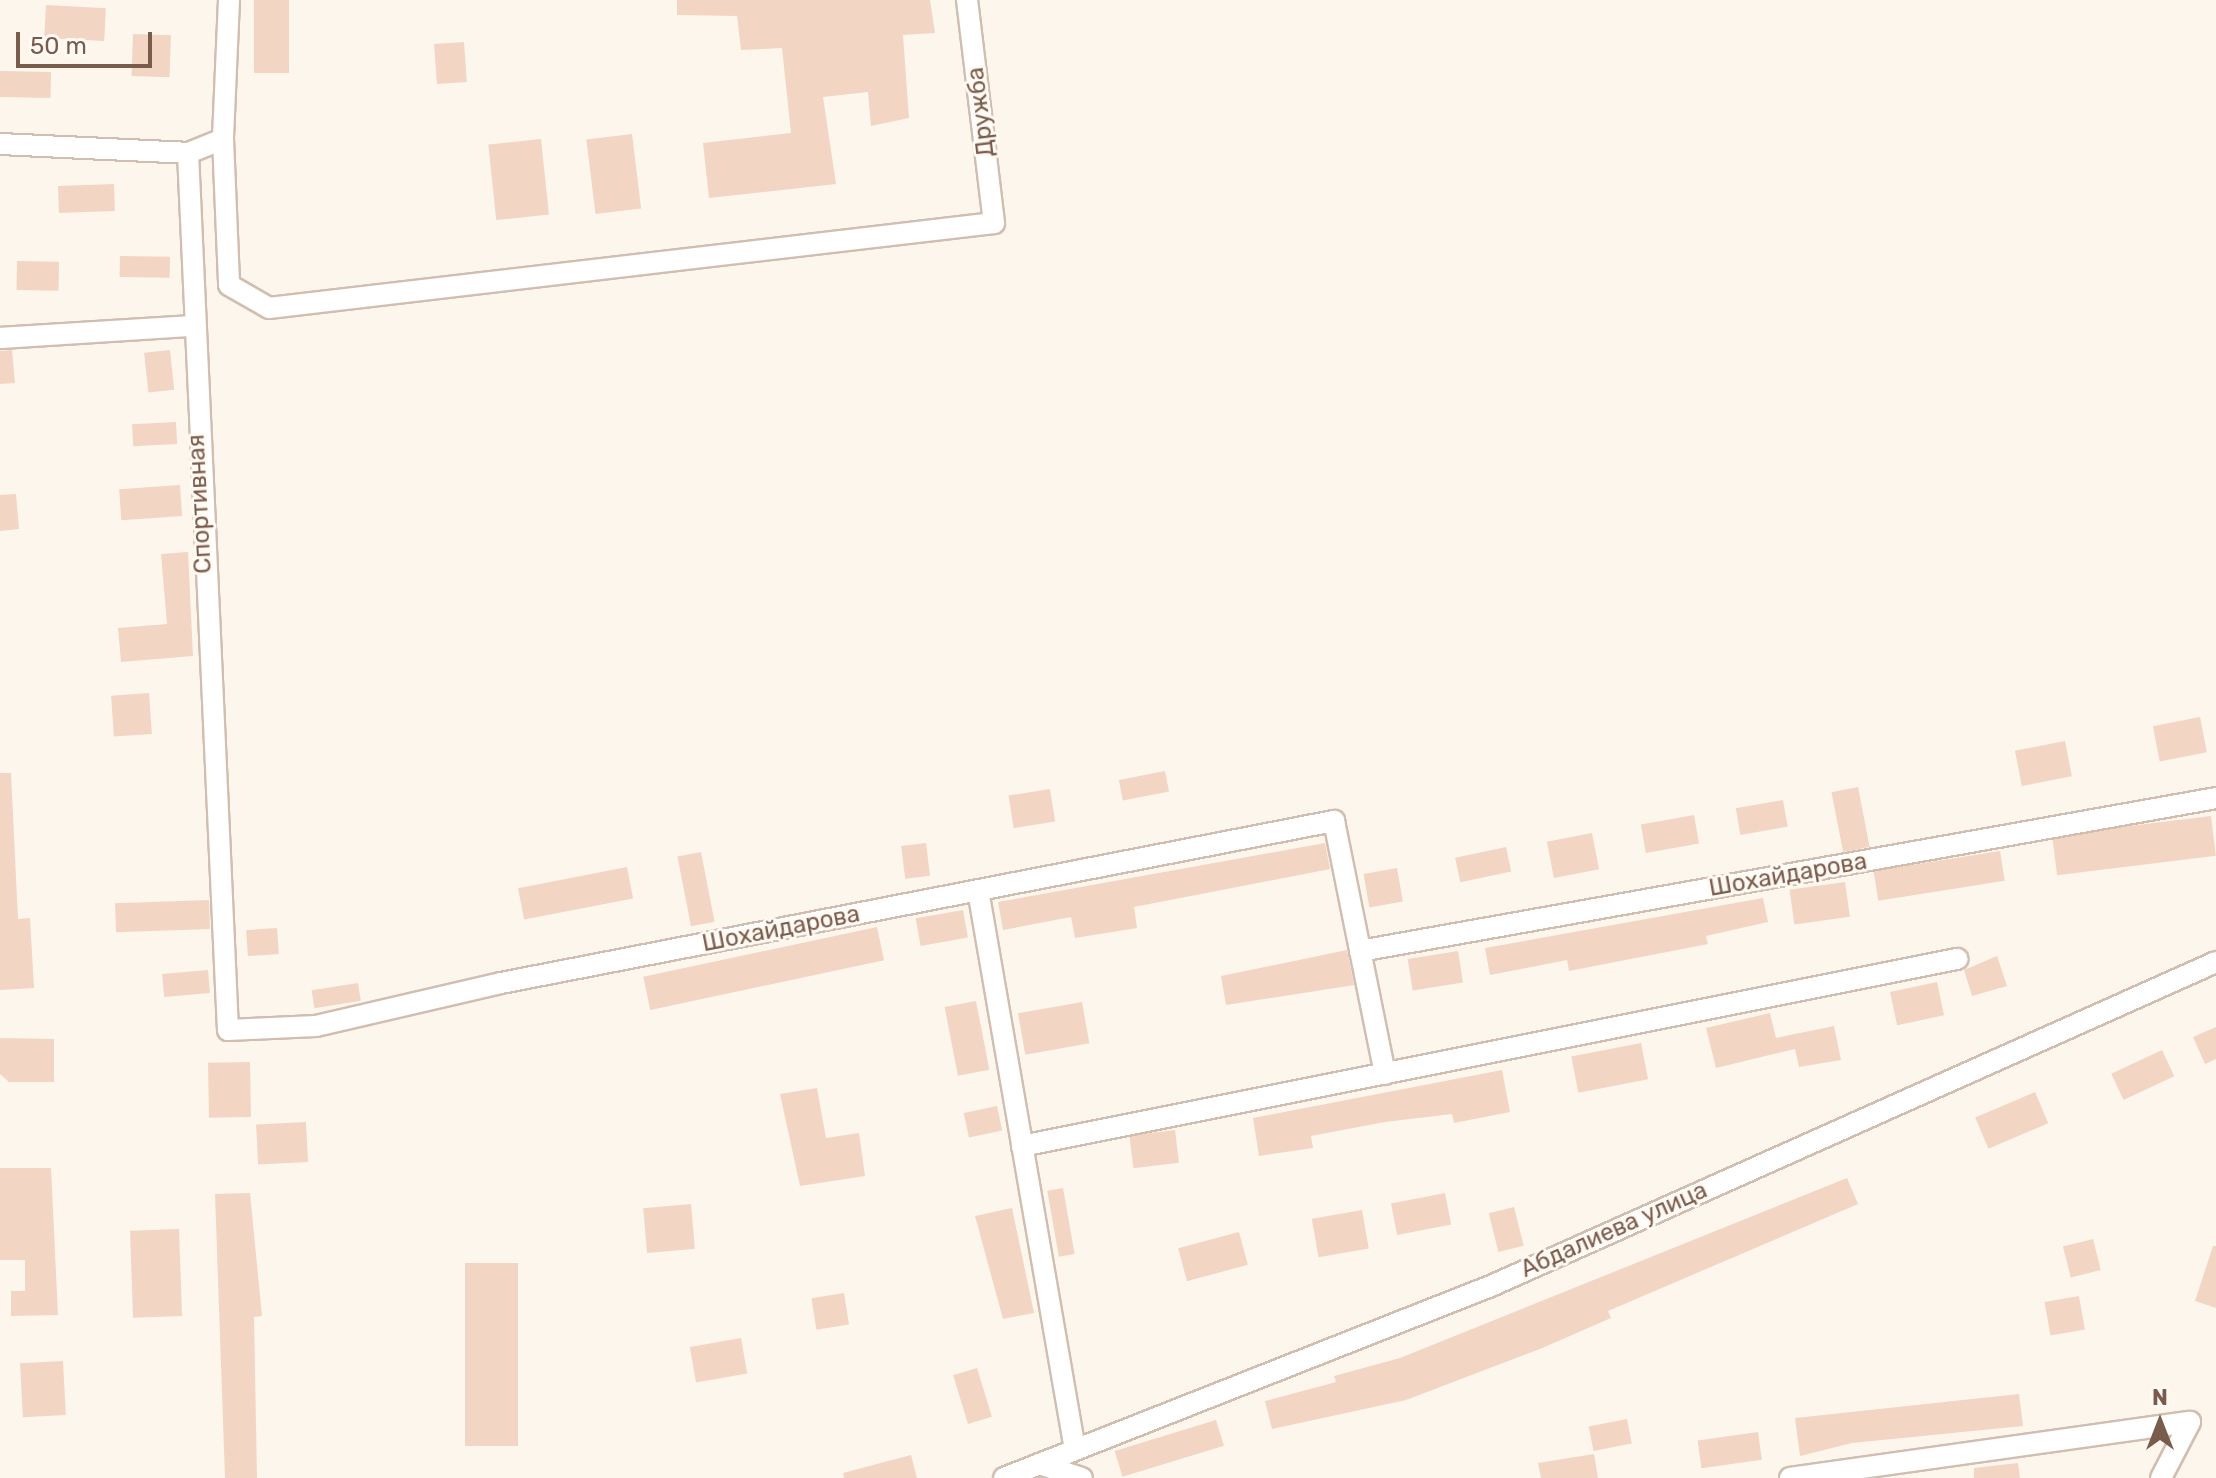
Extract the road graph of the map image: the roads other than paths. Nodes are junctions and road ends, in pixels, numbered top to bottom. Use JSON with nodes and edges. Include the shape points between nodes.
{"nodes":[{"id":1,"x":229,"y":0,"type":"edge"},
{"id":2,"x":967,"y":0,"type":"edge"},
{"id":3,"x":223,"y":139,"type":"junction"},
{"id":4,"x":0,"y":144,"type":"edge"},
{"id":5,"x":188,"y":153,"type":"junction"},
{"id":6,"x":191,"y":326,"type":"junction"},
{"id":7,"x":0,"y":338,"type":"edge"},
{"id":8,"x":2216,"y":798,"type":"edge"},
{"id":9,"x":978,"y":890,"type":"junction"},
{"id":10,"x":1360,"y":951,"type":"junction"},
{"id":11,"x":1957,"y":959,"type":"dead end"},
{"id":12,"x":2216,"y":962,"type":"edge"},
{"id":13,"x":228,"y":1030,"type":"joint"},
{"id":14,"x":1385,"y":1074,"type":"junction"},
{"id":15,"x":1022,"y":1146,"type":"junction"},
{"id":16,"x":1075,"y":1450,"type":"junction"},
{"id":17,"x":1039,"y":1464,"type":"junction"},
{"id":18,"x":1072,"y":1476,"type":"edge"},
{"id":19,"x":1004,"y":1478,"type":"edge"},
{"id":20,"x":1790,"y":1478,"type":"edge"},
{"id":21,"x":2161,"y":1478,"type":"edge"}],
"edges":[{"from":1,"to":3,"type":"street"},
{"from":2,"to":3,"type":"street","name":"Дружба","via":[[994,223],[269,308],[229,285]]},
{"from":3,"to":5,"type":"street"},
{"from":4,"to":5,"type":"street"},
{"from":5,"to":6,"type":"street","name":"Спортивная"},
{"from":6,"to":7,"type":"street"},
{"from":6,"to":13,"type":"street","name":"Спортивная"},
{"from":8,"to":10,"type":"street","name":"Шохайдарова"},
{"from":9,"to":10,"type":"street","name":"Шохайдарова","via":[[1334,821]]},
{"from":9,"to":13,"type":"street","name":"Шохайдарова","via":[[316,1026]]},
{"from":9,"to":15,"type":"street"},
{"from":10,"to":14,"type":"street"},
{"from":11,"to":14,"type":"street"},
{"from":12,"to":16,"type":"street","name":"Абдалиева улица","via":[[1491,1286]]},
{"from":14,"to":15,"type":"street"},
{"from":15,"to":16,"type":"street"},
{"from":16,"to":17,"type":"street","name":"Абдалиева улица"},
{"from":17,"to":18,"type":"street"},
{"from":17,"to":19,"type":"street","name":"Абдалиева улица"},
{"from":20,"to":21,"type":"street","via":[[2190,1422]]}]}
